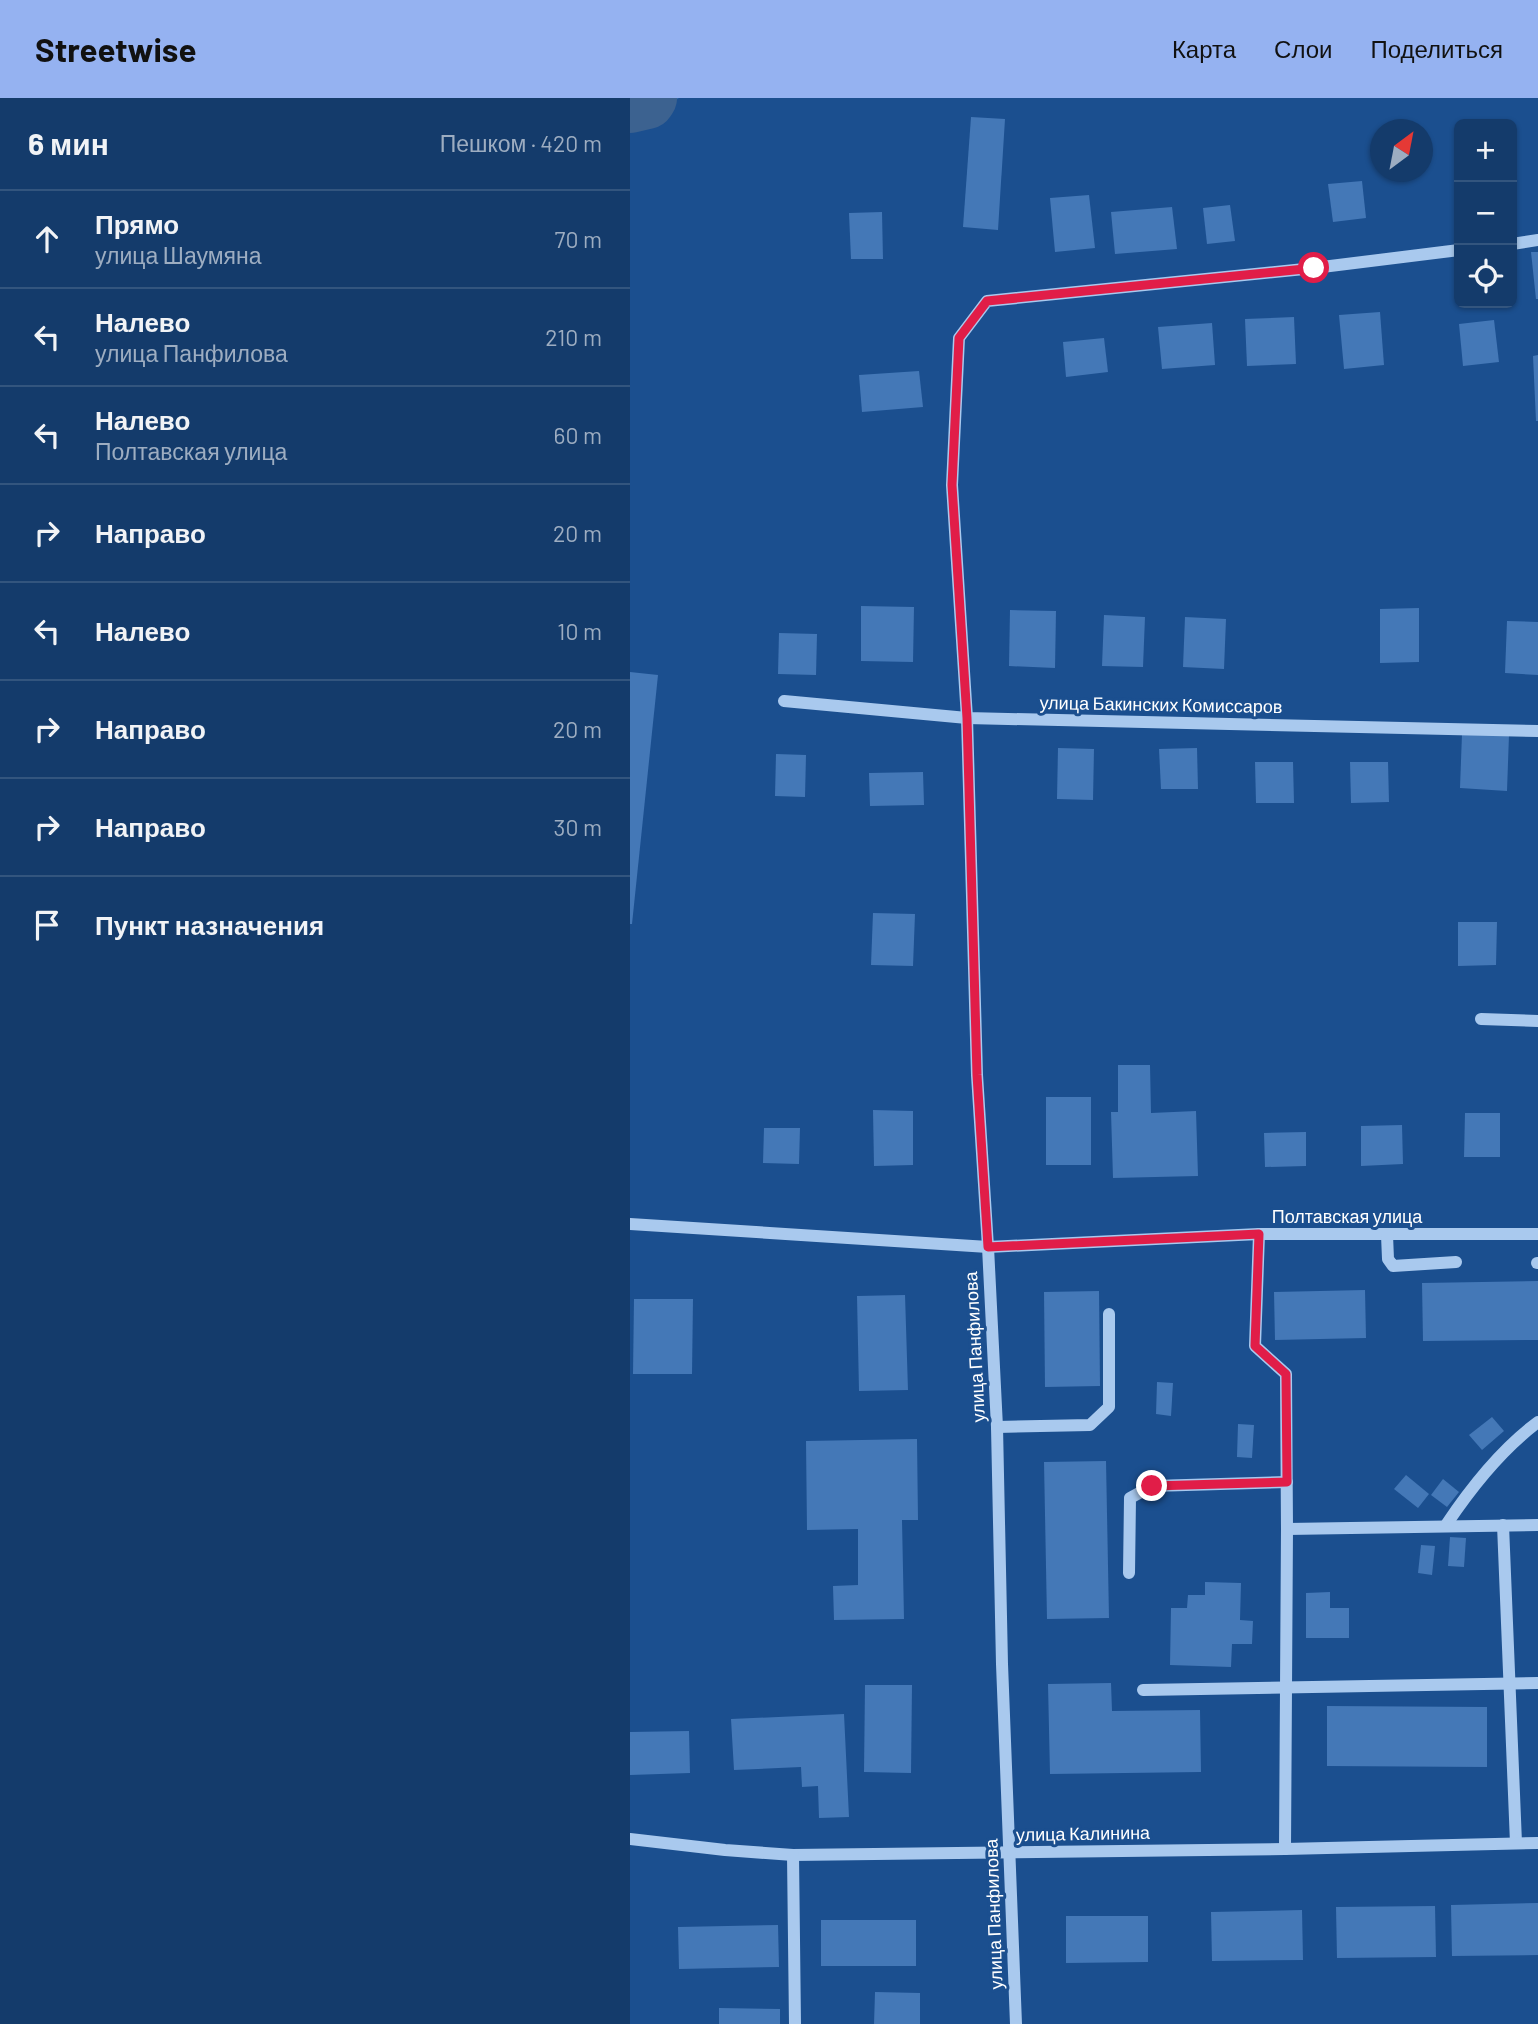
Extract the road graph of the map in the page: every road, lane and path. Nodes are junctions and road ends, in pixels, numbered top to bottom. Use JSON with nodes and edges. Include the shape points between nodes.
{"nodes":[{"id":1,"x":1538,"y":240,"type":"edge"},
{"id":2,"x":1517,"y":243,"type":"edge"},
{"id":3,"x":1454,"y":251,"type":"edge"},
{"id":4,"x":784,"y":701,"type":"dead end"},
{"id":5,"x":967,"y":718,"type":"junction"},
{"id":6,"x":1538,"y":731,"type":"edge"},
{"id":7,"x":1481,"y":1019,"type":"dead end"},
{"id":8,"x":1538,"y":1021,"type":"edge"},
{"id":9,"x":630,"y":1224,"type":"edge"},
{"id":10,"x":1259,"y":1234,"type":"junction"},
{"id":11,"x":1538,"y":1234,"type":"edge"},
{"id":12,"x":1387,"y":1235,"type":"junction"},
{"id":13,"x":988,"y":1247,"type":"junction"},
{"id":14,"x":1456,"y":1262,"type":"dead end"},
{"id":15,"x":1109,"y":1314,"type":"dead end"},
{"id":16,"x":1538,"y":1422,"type":"edge"},
{"id":17,"x":997,"y":1427,"type":"junction"},
{"id":18,"x":1287,"y":1482,"type":"junction"},
{"id":19,"x":1446,"y":1525,"type":"junction"},
{"id":20,"x":1503,"y":1525,"type":"junction"},
{"id":21,"x":1538,"y":1525,"type":"edge"},
{"id":22,"x":1287,"y":1529,"type":"junction"},
{"id":23,"x":1129,"y":1573,"type":"dead end"},
{"id":24,"x":1509,"y":1683,"type":"junction"},
{"id":25,"x":1538,"y":1683,"type":"edge"},
{"id":26,"x":1286,"y":1689,"type":"junction"},
{"id":27,"x":1143,"y":1690,"type":"dead end"},
{"id":28,"x":630,"y":1839,"type":"edge"},
{"id":29,"x":1516,"y":1843,"type":"junction"},
{"id":30,"x":1538,"y":1843,"type":"edge"},
{"id":31,"x":1285,"y":1849,"type":"junction"},
{"id":32,"x":1009,"y":1852,"type":"junction"},
{"id":33,"x":793,"y":1855,"type":"junction"},
{"id":34,"x":794,"y":2024,"type":"edge"},
{"id":35,"x":1016,"y":2024,"type":"edge"}],
"edges":[{"from":1,"to":2,"type":"street"},
{"from":3,"to":5,"type":"street","name":"улица Панфилова","via":[[987,301],[959,338],[952,485]]},
{"from":4,"to":5,"type":"street","name":"улица Бакинских Комиссаров"},
{"from":5,"to":6,"type":"street","name":"улица Бакинских Комиссаров"},
{"from":5,"to":13,"type":"street","name":"улица Панфилова","via":[[977,1075]]},
{"from":7,"to":8,"type":"street"},
{"from":9,"to":13,"type":"street","name":"Полтавская улица"},
{"from":10,"to":12,"type":"street","name":"Полтавская улица"},
{"from":10,"to":13,"type":"street","name":"Полтавская улица"},
{"from":10,"to":18,"type":"street","via":[[1255,1346],[1286,1374]]},
{"from":11,"to":12,"type":"street","name":"Полтавская улица"},
{"from":12,"to":14,"type":"street","via":[[1388,1259],[1393,1265]]},
{"from":13,"to":17,"type":"street","name":"улица Панфилова"},
{"from":15,"to":17,"type":"street","via":[[1109,1407],[1090,1425]]},
{"from":16,"to":19,"type":"street","via":[[1465,1496]]},
{"from":17,"to":32,"type":"street","name":"улица Панфилова"},
{"from":18,"to":22,"type":"street"},
{"from":18,"to":23,"type":"street","via":[[1152,1486],[1130,1497]]},
{"from":19,"to":20,"type":"street"},
{"from":19,"to":22,"type":"street"},
{"from":20,"to":21,"type":"street"},
{"from":20,"to":24,"type":"street"},
{"from":22,"to":26,"type":"street"},
{"from":24,"to":25,"type":"street"},
{"from":24,"to":26,"type":"street"},
{"from":24,"to":29,"type":"street"},
{"from":26,"to":27,"type":"street"},
{"from":26,"to":31,"type":"street"},
{"from":28,"to":33,"type":"street","name":"улица Калинина"},
{"from":29,"to":30,"type":"street","name":"улица Калинина"},
{"from":29,"to":31,"type":"street","name":"улица Калинина"},
{"from":31,"to":32,"type":"street","name":"улица Калинина"},
{"from":32,"to":33,"type":"street","name":"улица Калинина"},
{"from":32,"to":35,"type":"street","name":"улица Панфилова"},
{"from":33,"to":34,"type":"street"}]}
